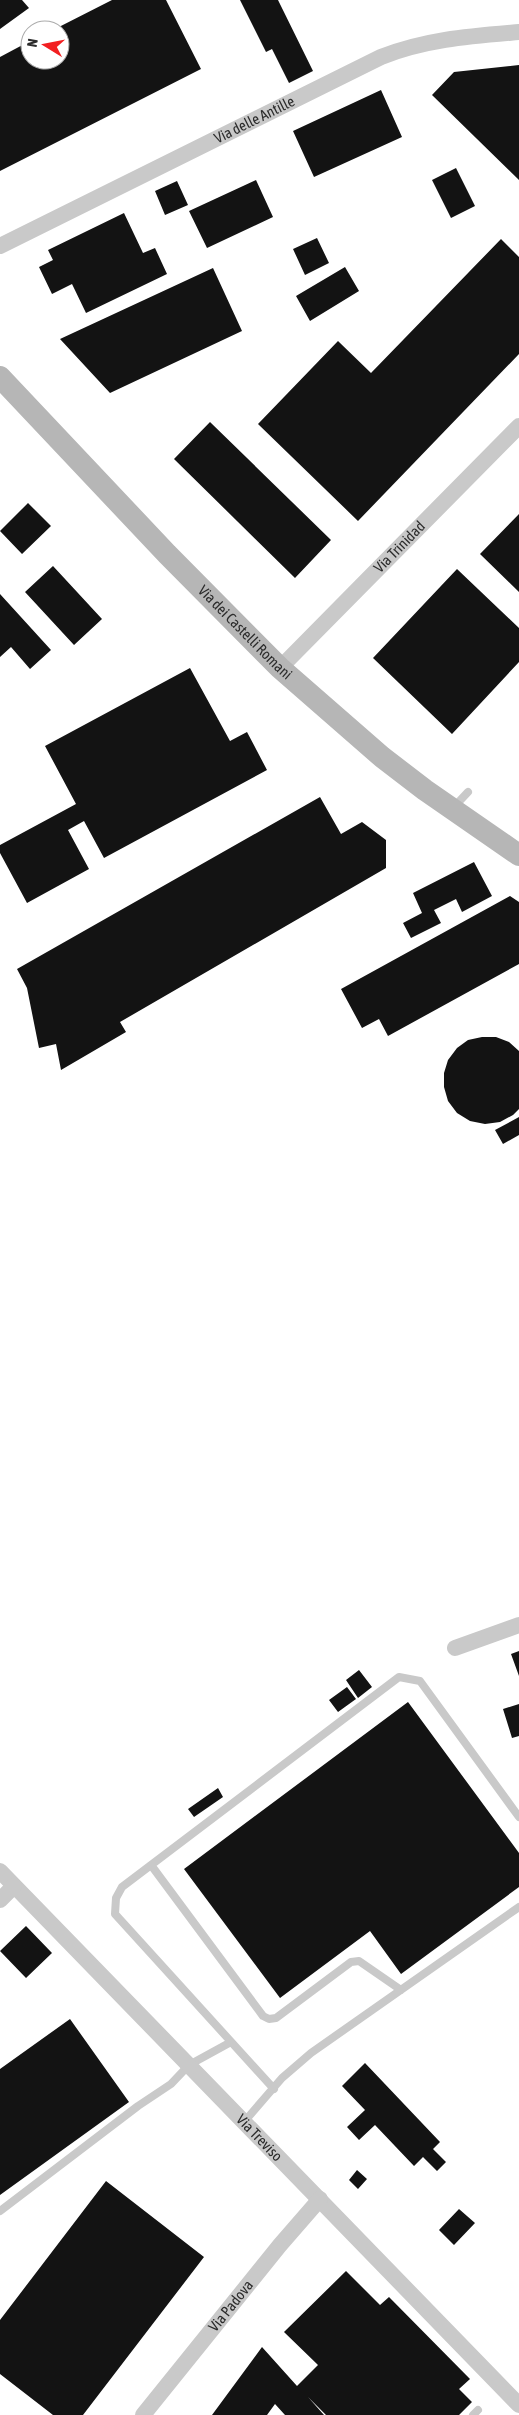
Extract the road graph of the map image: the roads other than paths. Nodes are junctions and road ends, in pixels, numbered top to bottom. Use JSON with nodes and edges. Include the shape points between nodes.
{"nodes":[{"id":1,"x":519,"y":32,"type":"edge"},
{"id":2,"x":0,"y":246,"type":"edge"},
{"id":3,"x":0,"y":376,"type":"edge"},
{"id":4,"x":519,"y":426,"type":"edge"},
{"id":5,"x":280,"y":668,"type":"junction"},
{"id":6,"x":468,"y":792,"type":"dead end"},
{"id":7,"x":452,"y":809,"type":"junction"},
{"id":8,"x":519,"y":854,"type":"edge"},
{"id":9,"x":519,"y":1624,"type":"edge"},
{"id":10,"x":455,"y":1648,"type":"dead end"},
{"id":11,"x":519,"y":1817,"type":"edge"},
{"id":12,"x":151,"y":1865,"type":"junction"},
{"id":13,"x":0,"y":1871,"type":"edge"},
{"id":14,"x":14,"y":1886,"type":"junction"},
{"id":15,"x":0,"y":1900,"type":"edge"},
{"id":16,"x":519,"y":1907,"type":"edge"},
{"id":17,"x":400,"y":1990,"type":"junction"},
{"id":18,"x":231,"y":2042,"type":"junction"},
{"id":19,"x":189,"y":2065,"type":"junction"},
{"id":20,"x":274,"y":2089,"type":"junction"},
{"id":21,"x":244,"y":2122,"type":"junction"},
{"id":22,"x":320,"y":2199,"type":"junction"},
{"id":23,"x":0,"y":2211,"type":"edge"},
{"id":24,"x":519,"y":2405,"type":"edge"},
{"id":25,"x":143,"y":2415,"type":"edge"}],
"edges":[{"from":1,"to":2,"type":"street","name":"Via delle Antille","via":[[412,45],[381,57]]},
{"from":3,"to":5,"type":"main road","name":"Via dei Castelli Romani","via":[[167,554]]},
{"from":4,"to":5,"type":"street","name":"Via Trinidad"},
{"from":5,"to":7,"type":"main road","name":"Via dei Castelli Romani","via":[[358,738]]},
{"from":6,"to":7,"type":"lane"},
{"from":7,"to":8,"type":"main road","name":"Via dei Castelli Romani"},
{"from":9,"to":10,"type":"street"},
{"from":11,"to":12,"type":"lane","via":[[420,1682],[399,1676]]},
{"from":12,"to":17,"type":"lane","via":[[263,2016],[276,2018],[354,1961],[359,1961]]},
{"from":12,"to":18,"type":"lane","via":[[122,1887],[116,1898],[115,1914]]},
{"from":13,"to":14,"type":"street","name":"Via Treviso"},
{"from":14,"to":15,"type":"street"},
{"from":14,"to":19,"type":"street","name":"Via Treviso"},
{"from":16,"to":17,"type":"lane"},
{"from":17,"to":20,"type":"lane","via":[[311,2053]]},
{"from":18,"to":19,"type":"lane"},
{"from":18,"to":20,"type":"lane"},
{"from":19,"to":21,"type":"street","name":"Via Treviso"},
{"from":19,"to":23,"type":"lane","via":[[171,2084]]},
{"from":20,"to":21,"type":"lane"},
{"from":21,"to":22,"type":"street","name":"Via Treviso"},
{"from":22,"to":24,"type":"street","name":"Via Treviso"},
{"from":22,"to":25,"type":"street","name":"Via Padova"}]}
